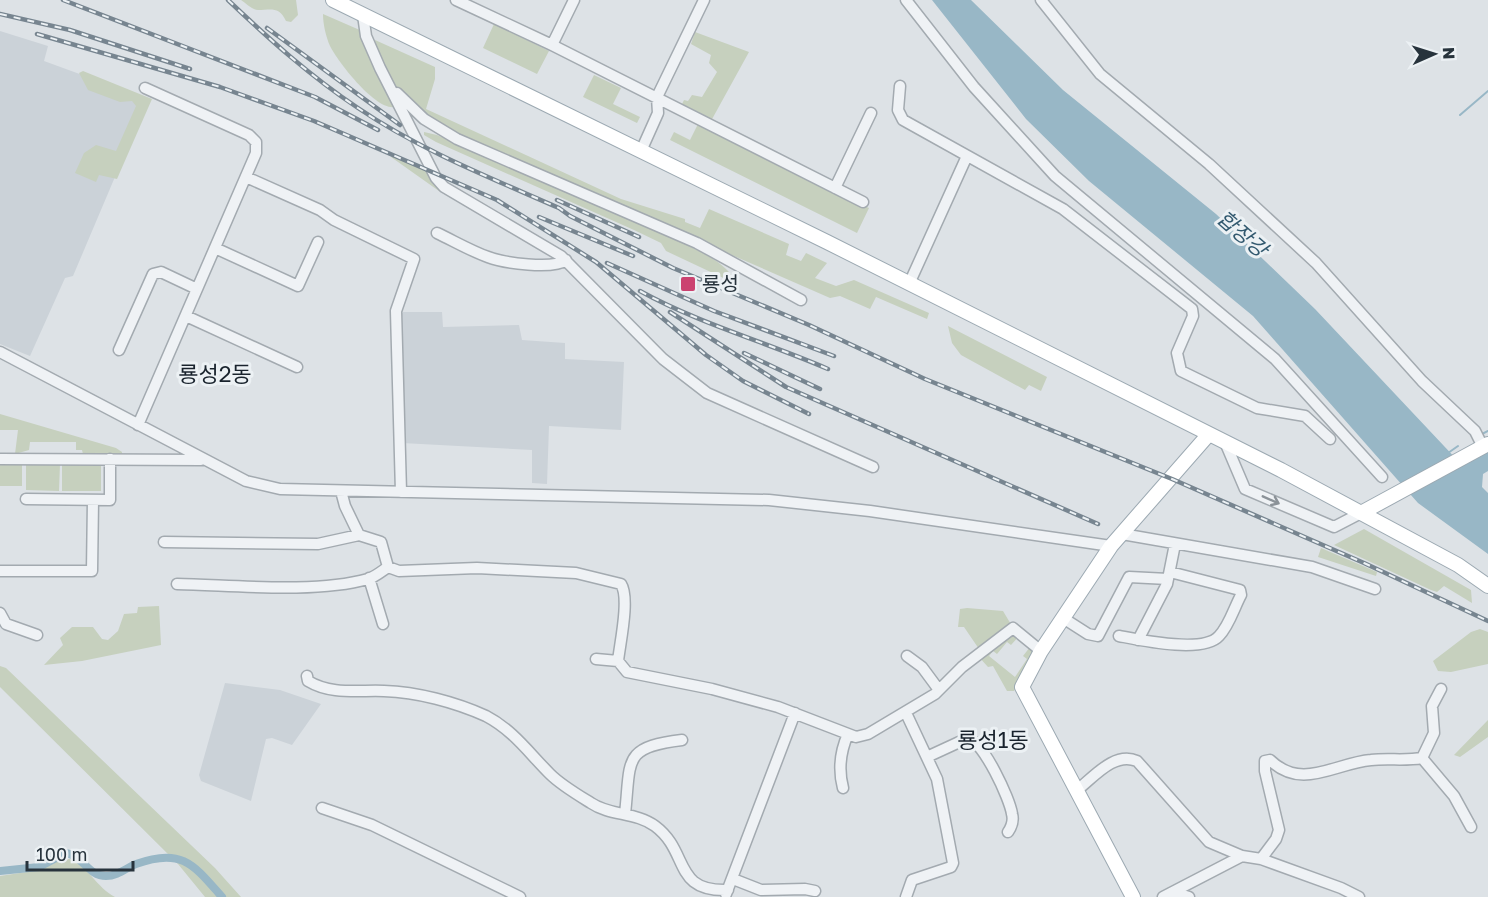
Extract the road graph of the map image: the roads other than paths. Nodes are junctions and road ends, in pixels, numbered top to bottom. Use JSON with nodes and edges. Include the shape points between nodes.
{"nodes":[{"id":1,"x":334,"y":0,"type":"edge"},
{"id":2,"x":456,"y":0,"type":"edge"},
{"id":3,"x":573,"y":0,"type":"edge"},
{"id":4,"x":704,"y":0,"type":"edge"},
{"id":5,"x":906,"y":0,"type":"edge"},
{"id":6,"x":1041,"y":0,"type":"edge"},
{"id":7,"x":363,"y":15,"type":"junction"},
{"id":8,"x":552,"y":45,"type":"junction"},
{"id":9,"x":900,"y":86,"type":"dead end"},
{"id":10,"x":145,"y":88,"type":"dead end"},
{"id":11,"x":392,"y":89,"type":"junction"},
{"id":12,"x":657,"y":97,"type":"junction"},
{"id":13,"x":871,"y":113,"type":"dead end"},
{"id":14,"x":641,"y":151,"type":"junction"},
{"id":15,"x":967,"y":156,"type":"junction"},
{"id":16,"x":246,"y":177,"type":"junction"},
{"id":17,"x":835,"y":188,"type":"junction"},
{"id":18,"x":863,"y":202,"type":"dead end"},
{"id":19,"x":437,"y":233,"type":"dead end"},
{"id":20,"x":318,"y":242,"type":"dead end"},
{"id":21,"x":215,"y":248,"type":"junction"},
{"id":22,"x":566,"y":260,"type":"junction"},
{"id":23,"x":909,"y":284,"type":"junction"},
{"id":24,"x":197,"y":289,"type":"junction"},
{"id":25,"x":801,"y":300,"type":"dead end"},
{"id":26,"x":186,"y":316,"type":"junction"},
{"id":27,"x":120,"y":350,"type":"dead end"},
{"id":28,"x":0,"y":352,"type":"edge"},
{"id":29,"x":297,"y":367,"type":"dead end"},
{"id":30,"x":138,"y":425,"type":"junction"},
{"id":31,"x":1209,"y":434,"type":"junction"},
{"id":32,"x":1330,"y":439,"type":"dead end"},
{"id":33,"x":1225,"y":442,"type":"junction"},
{"id":34,"x":1484,"y":447,"type":"edge"},
{"id":35,"x":0,"y":459,"type":"edge"},
{"id":36,"x":110,"y":459,"type":"junction"},
{"id":37,"x":204,"y":460,"type":"junction"},
{"id":38,"x":873,"y":467,"type":"dead end"},
{"id":39,"x":1382,"y":477,"type":"dead end"},
{"id":40,"x":341,"y":491,"type":"junction"},
{"id":41,"x":400,"y":492,"type":"junction"},
{"id":42,"x":26,"y":499,"type":"dead end"},
{"id":43,"x":93,"y":500,"type":"junction"},
{"id":44,"x":1361,"y":513,"type":"junction"},
{"id":45,"x":1122,"y":534,"type":"junction"},
{"id":46,"x":359,"y":535,"type":"junction"},
{"id":47,"x":164,"y":542,"type":"dead end"},
{"id":48,"x":1175,"y":544,"type":"junction"},
{"id":49,"x":1111,"y":546,"type":"junction"},
{"id":50,"x":388,"y":567,"type":"junction"},
{"id":51,"x":0,"y":571,"type":"edge"},
{"id":52,"x":1169,"y":576,"type":"junction"},
{"id":53,"x":369,"y":579,"type":"junction"},
{"id":54,"x":177,"y":584,"type":"dead end"},
{"id":55,"x":1488,"y":586,"type":"edge"},
{"id":56,"x":1375,"y":589,"type":"dead end"},
{"id":57,"x":0,"y":613,"type":"edge"},
{"id":58,"x":1063,"y":618,"type":"junction"},
{"id":59,"x":383,"y":624,"type":"dead end"},
{"id":60,"x":37,"y":635,"type":"dead end"},
{"id":61,"x":1119,"y":636,"type":"dead end"},
{"id":62,"x":1138,"y":640,"type":"junction"},
{"id":63,"x":1041,"y":651,"type":"junction"},
{"id":64,"x":907,"y":656,"type":"dead end"},
{"id":65,"x":596,"y":659,"type":"dead end"},
{"id":66,"x":618,"y":661,"type":"junction"},
{"id":67,"x":306,"y":676,"type":"dead end"},
{"id":68,"x":1441,"y":689,"type":"dead end"},
{"id":69,"x":939,"y":690,"type":"junction"},
{"id":70,"x":906,"y":712,"type":"junction"},
{"id":71,"x":795,"y":713,"type":"junction"},
{"id":72,"x":848,"y":734,"type":"junction"},
{"id":73,"x":682,"y":740,"type":"dead end"},
{"id":74,"x":929,"y":756,"type":"junction"},
{"id":75,"x":1422,"y":758,"type":"junction"},
{"id":76,"x":843,"y":788,"type":"dead end"},
{"id":77,"x":1076,"y":791,"type":"junction"},
{"id":78,"x":322,"y":808,"type":"dead end"},
{"id":79,"x":625,"y":814,"type":"junction"},
{"id":80,"x":1471,"y":827,"type":"dead end"},
{"id":81,"x":1008,"y":832,"type":"dead end"},
{"id":82,"x":1242,"y":856,"type":"junction"},
{"id":83,"x":1261,"y":859,"type":"junction"},
{"id":84,"x":733,"y":879,"type":"junction"},
{"id":85,"x":815,"y":891,"type":"dead end"},
{"id":86,"x":726,"y":893,"type":"edge"},
{"id":87,"x":1168,"y":895,"type":"edge"},
{"id":88,"x":520,"y":897,"type":"edge"},
{"id":89,"x":906,"y":897,"type":"edge"},
{"id":90,"x":1133,"y":897,"type":"edge"},
{"id":91,"x":1189,"y":897,"type":"edge"},
{"id":92,"x":1359,"y":897,"type":"edge"}],
"edges":[{"from":1,"to":7,"type":"main road"},
{"from":2,"to":8,"type":"street"},
{"from":3,"to":8,"type":"street"},
{"from":4,"to":12,"type":"street"},
{"from":5,"to":39,"type":"street","via":[[974,87],[1055,176],[1275,359]]},
{"from":6,"to":34,"type":"street","via":[[1100,74],[1200,156],[1316,263],[1422,381],[1475,431]]},
{"from":7,"to":11,"type":"street","via":[[366,36]]},
{"from":7,"to":14,"type":"main road"},
{"from":8,"to":12,"type":"street"},
{"from":9,"to":15,"type":"street","via":[[898,110],[903,120]]},
{"from":10,"to":16,"type":"street","via":[[254,138],[256,153]]},
{"from":11,"to":22,"type":"street","via":[[444,187]]},
{"from":11,"to":25,"type":"street","via":[[446,134],[697,243]]},
{"from":12,"to":14,"type":"street","via":[[658,113]]},
{"from":12,"to":17,"type":"street"},
{"from":13,"to":17,"type":"street"},
{"from":14,"to":23,"type":"main road"},
{"from":15,"to":23,"type":"street"},
{"from":15,"to":32,"type":"street","via":[[1063,209],[1192,309],[1193,316],[1177,353],[1181,371],[1257,408],[1305,416]]},
{"from":16,"to":21,"type":"street"},
{"from":16,"to":41,"type":"street","via":[[414,259],[396,311]]},
{"from":17,"to":18,"type":"street"},
{"from":19,"to":22,"type":"street","via":[[501,261],[552,266]]},
{"from":20,"to":21,"type":"street","via":[[298,286]]},
{"from":21,"to":24,"type":"street"},
{"from":22,"to":38,"type":"street","via":[[688,380],[717,399]]},
{"from":23,"to":31,"type":"main road"},
{"from":24,"to":26,"type":"street"},
{"from":24,"to":27,"type":"street","via":[[161,272],[153,274]]},
{"from":26,"to":29,"type":"street"},
{"from":26,"to":30,"type":"street"},
{"from":28,"to":30,"type":"street"},
{"from":30,"to":37,"type":"street"},
{"from":31,"to":33,"type":"main road"},
{"from":31,"to":45,"type":"main road"},
{"from":33,"to":44,"type":"main road"},
{"from":33,"to":44,"type":"street","one_way":true,"via":[[1245,489],[1334,527]]},
{"from":34,"to":44,"type":"main road"},
{"from":35,"to":36,"type":"street"},
{"from":36,"to":37,"type":"street"},
{"from":36,"to":43,"type":"street","via":[[110,500]]},
{"from":37,"to":40,"type":"street","via":[[261,486]]},
{"from":40,"to":41,"type":"street"},
{"from":40,"to":46,"type":"street"},
{"from":41,"to":49,"type":"street","via":[[673,492],[795,502]]},
{"from":42,"to":43,"type":"street"},
{"from":43,"to":51,"type":"street","via":[[92,571]]},
{"from":44,"to":55,"type":"main road","via":[[1458,565]]},
{"from":45,"to":48,"type":"street"},
{"from":45,"to":49,"type":"main road"},
{"from":46,"to":47,"type":"street","via":[[318,544]]},
{"from":46,"to":50,"type":"street","via":[[381,542]]},
{"from":48,"to":52,"type":"street"},
{"from":48,"to":56,"type":"street","via":[[1312,567]]},
{"from":49,"to":58,"type":"main road"},
{"from":50,"to":53,"type":"street"},
{"from":50,"to":66,"type":"street","via":[[399,571],[477,568],[576,573],[621,584],[625,602]]},
{"from":52,"to":58,"type":"street","via":[[1129,577],[1098,636]]},
{"from":52,"to":62,"type":"street"},
{"from":52,"to":62,"type":"street","via":[[1234,587],[1241,595],[1215,640],[1172,645]]},
{"from":53,"to":54,"type":"street","via":[[288,586]]},
{"from":53,"to":59,"type":"street"},
{"from":57,"to":60,"type":"street","via":[[6,624]]},
{"from":58,"to":63,"type":"main road"},
{"from":61,"to":62,"type":"street"},
{"from":63,"to":69,"type":"street","via":[[1012,628]]},
{"from":63,"to":77,"type":"main road","via":[[1022,687]]},
{"from":64,"to":69,"type":"street","via":[[922,667]]},
{"from":65,"to":66,"type":"street"},
{"from":66,"to":71,"type":"street","via":[[627,672],[712,689]]},
{"from":67,"to":79,"type":"street","via":[[316,686],[351,692],[405,693],[486,717],[516,737],[552,776],[585,800]]},
{"from":68,"to":75,"type":"street","via":[[1431,706],[1434,733]]},
{"from":69,"to":70,"type":"street"},
{"from":70,"to":72,"type":"street","via":[[863,741]]},
{"from":70,"to":74,"type":"street"},
{"from":71,"to":72,"type":"street"},
{"from":71,"to":84,"type":"street"},
{"from":72,"to":76,"type":"street","via":[[840,766]]},
{"from":73,"to":79,"type":"street","via":[[648,745],[636,753]]},
{"from":74,"to":81,"type":"street","via":[[968,738],[979,744],[1006,796],[1012,815]]},
{"from":74,"to":89,"type":"street","via":[[938,779],[953,863],[912,880]]},
{"from":75,"to":80,"type":"street","via":[[1454,796]]},
{"from":75,"to":83,"type":"street","via":[[1371,760],[1310,775],[1282,771],[1270,760],[1265,761],[1279,830]]},
{"from":77,"to":82,"type":"street","via":[[1116,760],[1137,761],[1205,839]]},
{"from":77,"to":90,"type":"main road"},
{"from":78,"to":88,"type":"street","via":[[372,825]]},
{"from":79,"to":86,"type":"street","via":[[645,820],[662,832],[696,884]]},
{"from":82,"to":83,"type":"street"},
{"from":82,"to":87,"type":"street"},
{"from":83,"to":92,"type":"street"},
{"from":84,"to":85,"type":"street","via":[[761,890]]},
{"from":84,"to":86,"type":"street"},
{"from":87,"to":91,"type":"street"}]}
